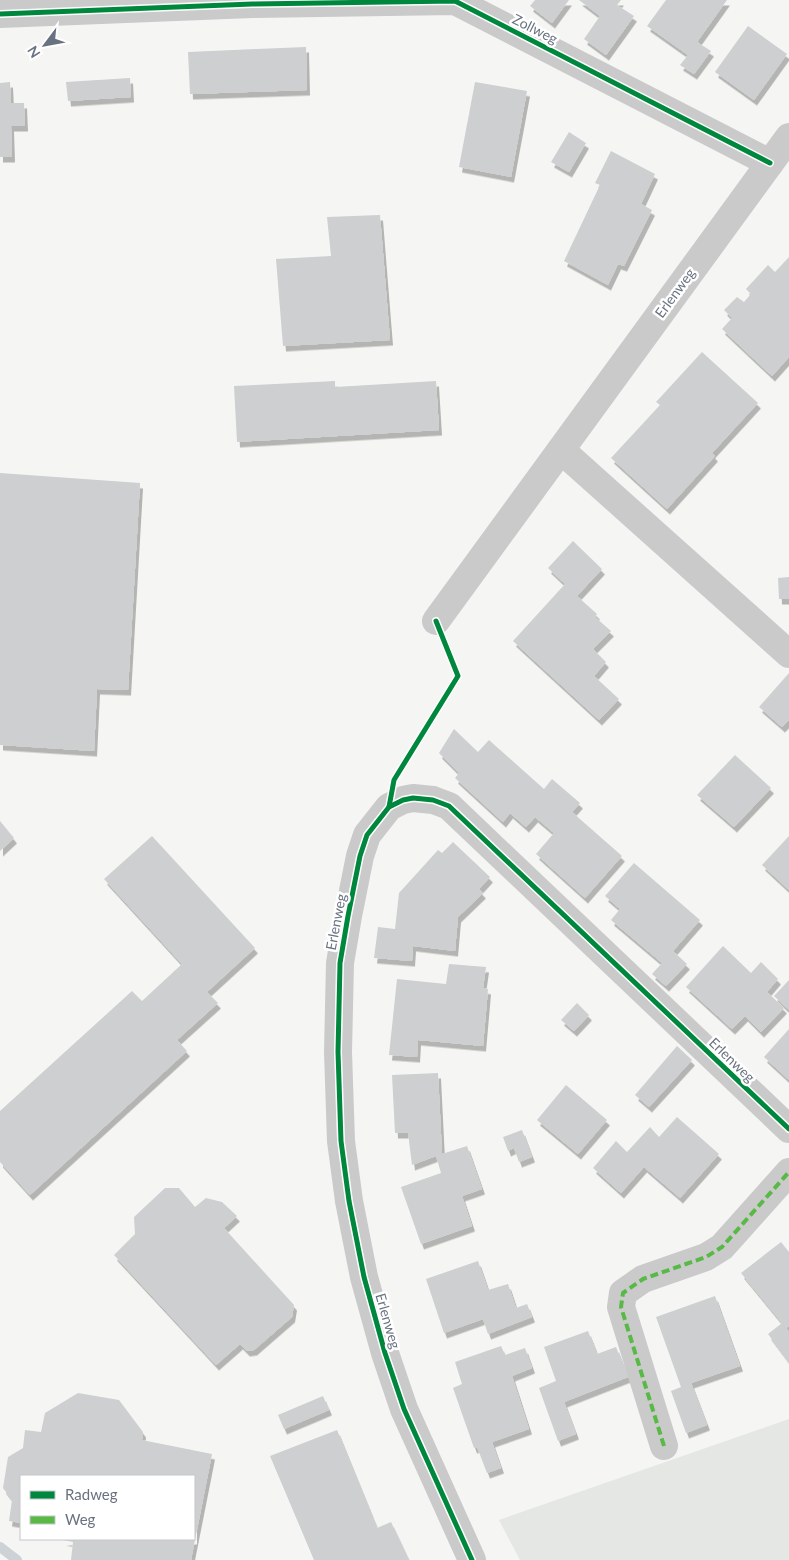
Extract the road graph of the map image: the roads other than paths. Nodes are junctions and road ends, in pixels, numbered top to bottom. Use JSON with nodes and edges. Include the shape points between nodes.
{"nodes":[{"id":1,"x":0,"y":14,"type":"edge"},
{"id":2,"x":789,"y":137,"type":"edge"},
{"id":3,"x":770,"y":163,"type":"junction"},
{"id":4,"x":562,"y":450,"type":"junction"},
{"id":5,"x":436,"y":621,"type":"dead end"},
{"id":6,"x":789,"y":654,"type":"edge"},
{"id":7,"x":789,"y":1129,"type":"edge"},
{"id":8,"x":789,"y":1172,"type":"edge"},
{"id":9,"x":664,"y":1446,"type":"dead end"},
{"id":10,"x":472,"y":1560,"type":"edge"}],
"edges":[{"from":1,"to":3,"type":"street","name":"Zollweg","via":[[252,4],[455,1]]},
{"from":2,"to":3,"type":"street","name":"Erlenweg"},
{"from":3,"to":4,"type":"street","name":"Erlenweg"},
{"from":4,"to":5,"type":"street","name":"Erlenweg"},
{"from":4,"to":6,"type":"street"},
{"from":7,"to":10,"type":"street","name":"Erlenweg","via":[[449,806],[413,798],[388,807],[378,818],[367,835],[360,856],[340,963],[341,1141],[362,1268],[385,1353],[404,1409]]},
{"from":8,"to":9,"type":"street","via":[[722,1247],[706,1257],[642,1280],[623,1293],[621,1308]]}]}
